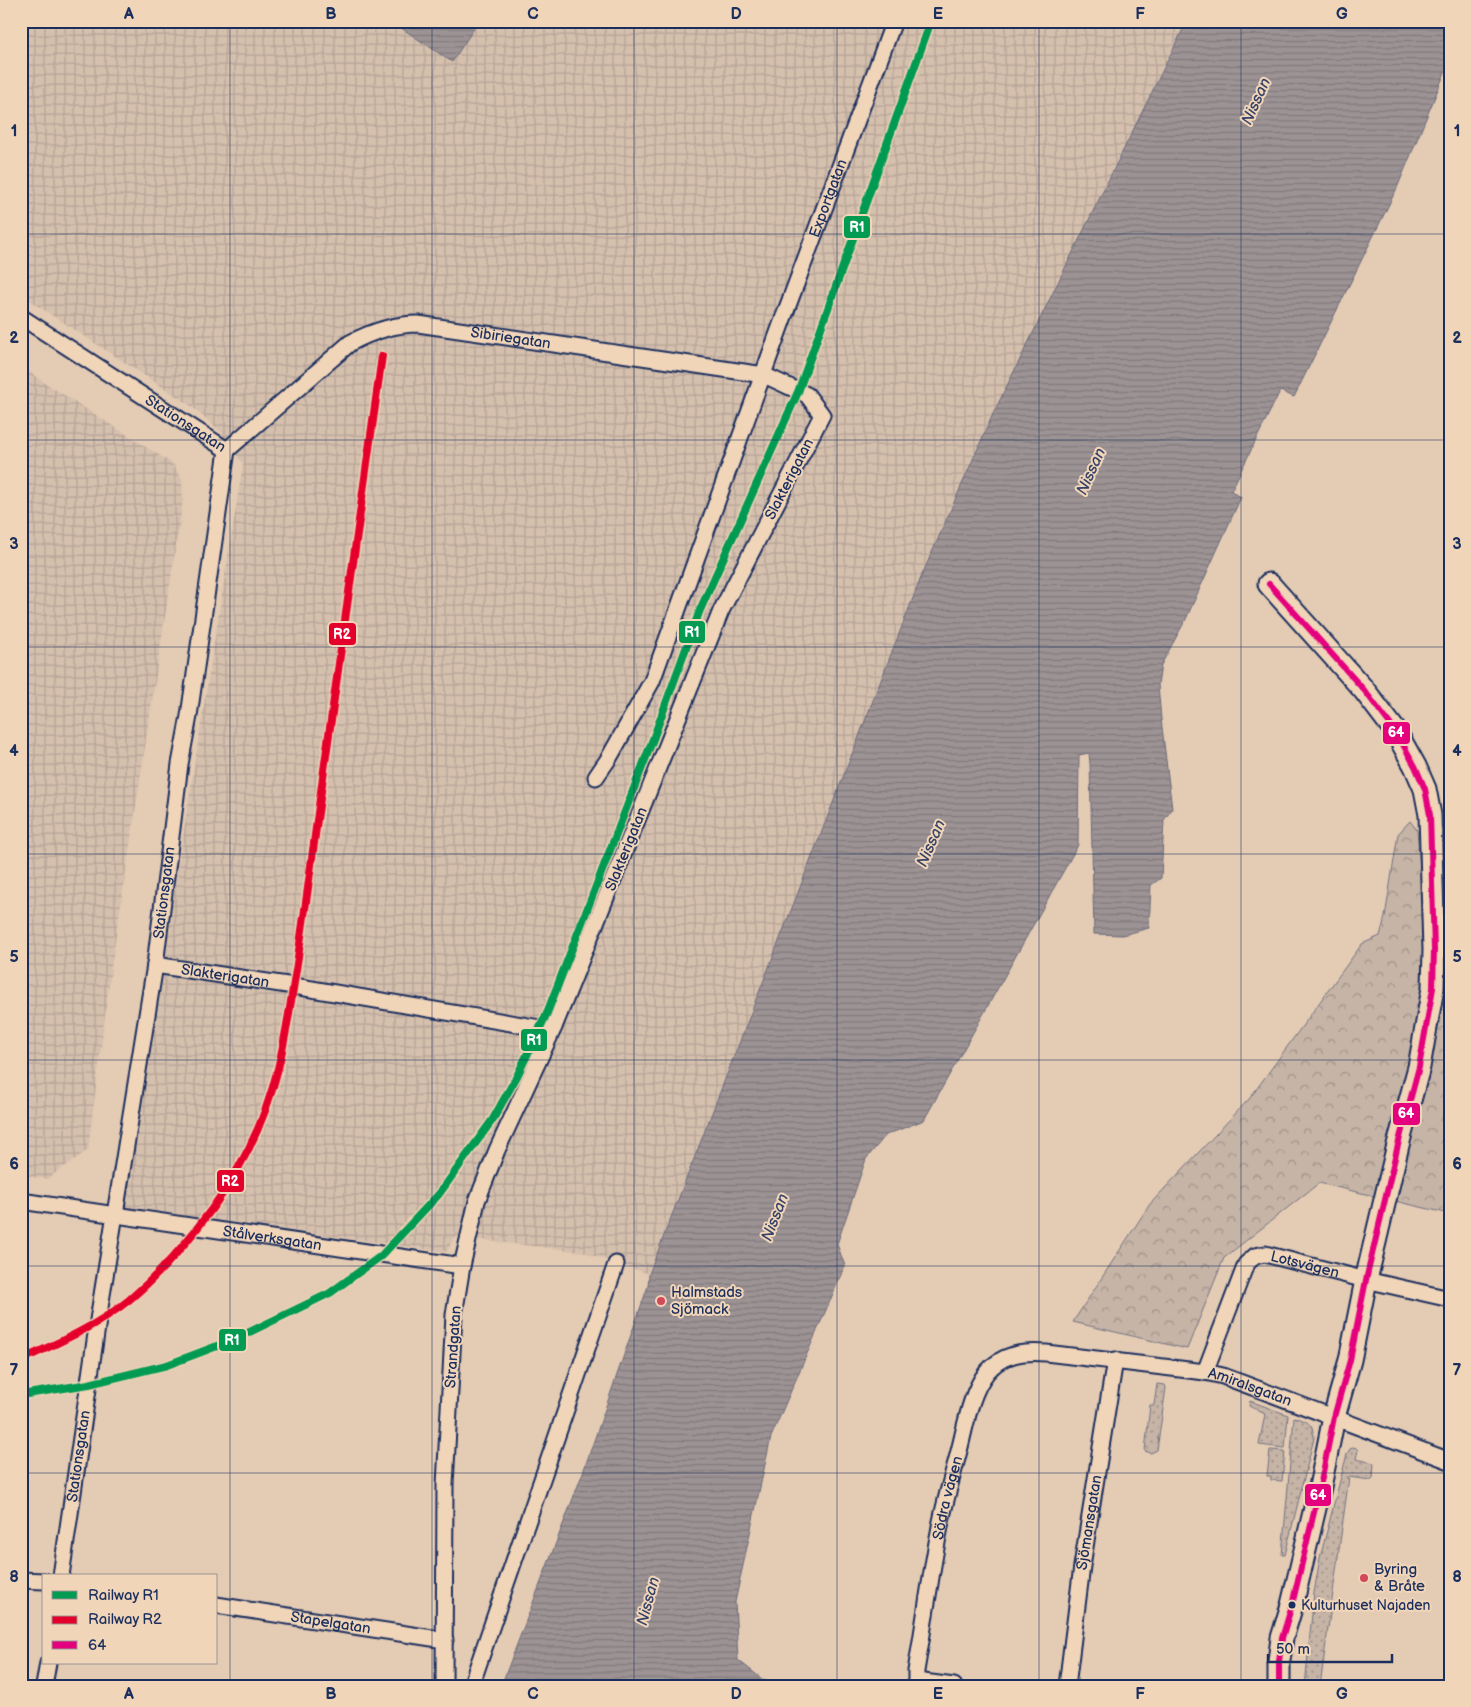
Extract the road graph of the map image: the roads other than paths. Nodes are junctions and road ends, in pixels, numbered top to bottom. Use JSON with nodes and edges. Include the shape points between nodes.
{"nodes":[{"id":1,"x":894,"y":21,"type":"edge"},
{"id":2,"x":21,"y":317,"type":"edge"},
{"id":3,"x":764,"y":375,"type":"junction"},
{"id":4,"x":822,"y":415,"type":"joint"},
{"id":5,"x":227,"y":450,"type":"junction"},
{"id":6,"x":1269,"y":584,"type":"dead end"},
{"id":7,"x":596,"y":777,"type":"dead end"},
{"id":8,"x":1442,"y":949,"type":"edge"},
{"id":9,"x":154,"y":965,"type":"junction"},
{"id":10,"x":554,"y":1027,"type":"junction"},
{"id":11,"x":21,"y":1202,"type":"edge"},
{"id":12,"x":115,"y":1216,"type":"junction"},
{"id":13,"x":616,"y":1264,"type":"dead end"},
{"id":14,"x":462,"y":1266,"type":"junction"},
{"id":15,"x":1366,"y":1280,"type":"junction"},
{"id":16,"x":1450,"y":1300,"type":"edge"},
{"id":17,"x":1040,"y":1352,"type":"joint"},
{"id":18,"x":1115,"y":1360,"type":"junction"},
{"id":19,"x":1205,"y":1372,"type":"junction"},
{"id":20,"x":1334,"y":1418,"type":"junction"},
{"id":21,"x":1450,"y":1461,"type":"edge"},
{"id":22,"x":61,"y":1574,"type":"edge"},
{"id":23,"x":21,"y":1580,"type":"edge"},
{"id":24,"x":42,"y":1581,"type":"edge"},
{"id":25,"x":218,"y":1605,"type":"edge"},
{"id":26,"x":445,"y":1640,"type":"junction"},
{"id":27,"x":48,"y":1664,"type":"edge"},
{"id":28,"x":916,"y":1683,"type":"edge"},
{"id":29,"x":44,"y":1686,"type":"edge"},
{"id":30,"x":444,"y":1686,"type":"edge"},
{"id":31,"x":472,"y":1686,"type":"edge"},
{"id":32,"x":954,"y":1686,"type":"edge"},
{"id":33,"x":1068,"y":1686,"type":"edge"},
{"id":34,"x":1279,"y":1686,"type":"edge"}],
"edges":[{"from":1,"to":3,"type":"street","name":"Exportgatan"},
{"from":2,"to":5,"type":"street","name":"Stationsgatan"},
{"from":3,"to":4,"type":"street","name":"Sibiriegatan","via":[[807,395]]},
{"from":3,"to":5,"type":"street","name":"Sibiriegatan","via":[[404,324],[365,335],[350,343]]},
{"from":3,"to":7,"type":"street","name":"Exportgatan","via":[[652,681]]},
{"from":4,"to":10,"type":"street","name":"Slakterigatan","via":[[721,610]]},
{"from":5,"to":9,"type":"street","name":"Stationsgatan"},
{"from":6,"to":8,"type":"street","via":[[1364,690],[1396,732],[1415,766],[1425,789],[1430,815]]},
{"from":8,"to":15,"type":"street","via":[[1419,1067]]},
{"from":9,"to":10,"type":"street","name":"Slakterigatan","via":[[540,1028]]},
{"from":9,"to":12,"type":"street","name":"Stationsgatan"},
{"from":10,"to":14,"type":"street","name":"Strandgatan","via":[[477,1201]]},
{"from":11,"to":12,"type":"street","name":"Stålverksgatan"},
{"from":12,"to":14,"type":"street","name":"Stålverksgatan"},
{"from":12,"to":22,"type":"street","name":"Stationsgatan"},
{"from":13,"to":31,"type":"street"},
{"from":14,"to":26,"type":"street","name":"Strandgatan","via":[[454,1315],[445,1485]]},
{"from":15,"to":16,"type":"street","name":"Lotsvägen"},
{"from":15,"to":19,"type":"street","name":"Lotsvägen","via":[[1265,1254],[1255,1256],[1246,1264]]},
{"from":15,"to":20,"type":"street"},
{"from":17,"to":18,"type":"street","name":"Amiralsgatan"},
{"from":17,"to":28,"type":"street","name":"Södra vägen","via":[[1007,1356],[986,1374],[976,1392],[939,1530]]},
{"from":18,"to":19,"type":"street","name":"Amiralsgatan"},
{"from":18,"to":33,"type":"street","name":"Sjömansgatan","via":[[1081,1573]]},
{"from":19,"to":20,"type":"street","name":"Amiralsgatan"},
{"from":20,"to":21,"type":"street","name":"Amiralsgatan"},
{"from":20,"to":34,"type":"street","via":[[1282,1638]]},
{"from":23,"to":24,"type":"street"},
{"from":25,"to":26,"type":"street","name":"Stapelgatan"},
{"from":26,"to":30,"type":"street","name":"Strandgatan"},
{"from":27,"to":29,"type":"street"},
{"from":28,"to":32,"type":"street"}]}
